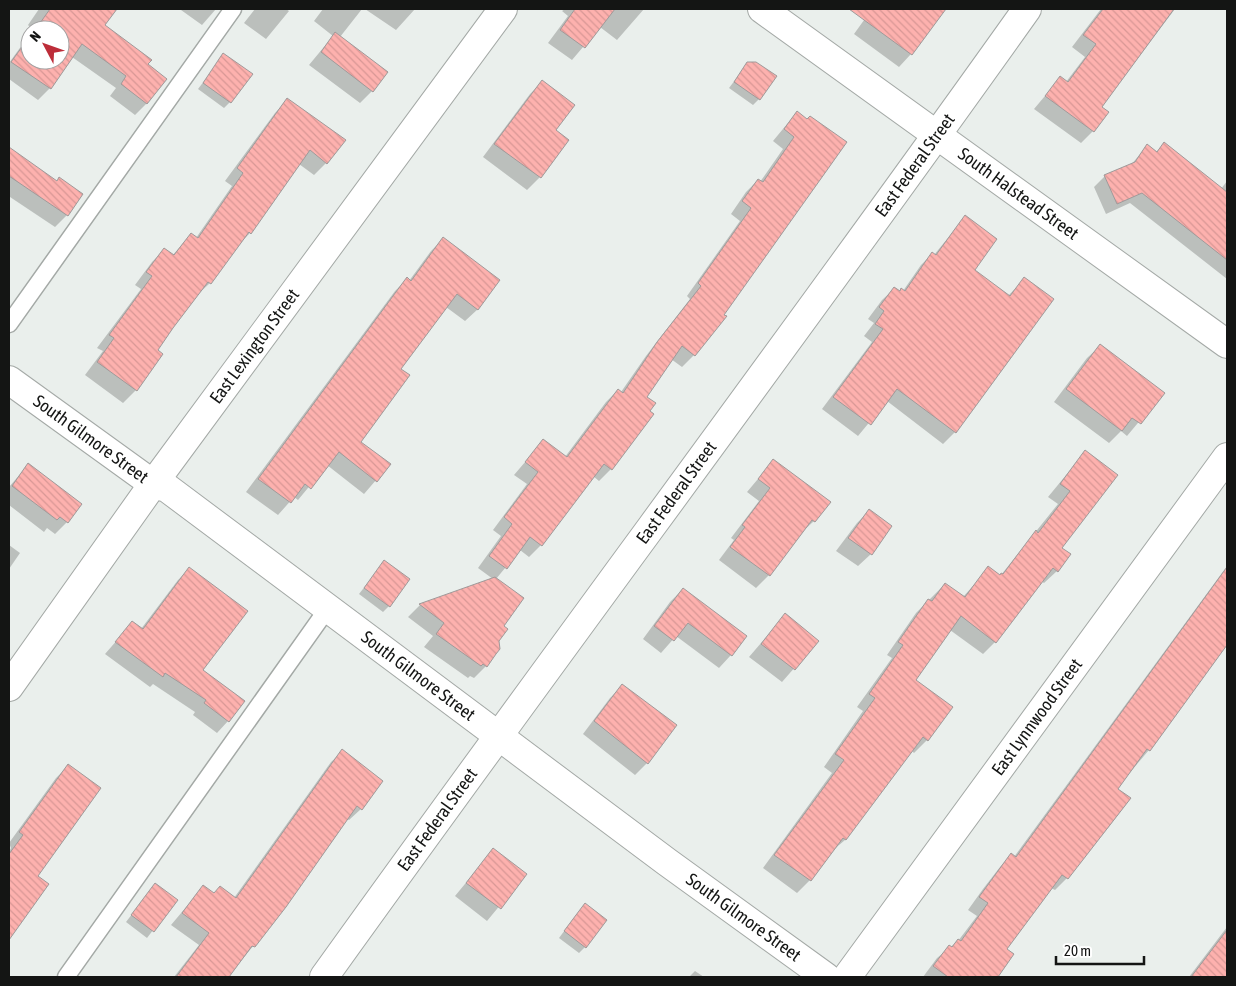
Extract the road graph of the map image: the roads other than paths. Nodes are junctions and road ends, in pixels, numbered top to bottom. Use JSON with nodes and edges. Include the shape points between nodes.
{"nodes":[{"id":1,"x":233,"y":9,"type":"edge"},
{"id":2,"x":503,"y":9,"type":"edge"},
{"id":3,"x":762,"y":9,"type":"edge"},
{"id":4,"x":1027,"y":9,"type":"edge"},
{"id":5,"x":936,"y":136,"type":"junction"},
{"id":6,"x":9,"y":324,"type":"edge"},
{"id":7,"x":1227,"y":344,"type":"edge"},
{"id":8,"x":9,"y":380,"type":"edge"},
{"id":9,"x":1227,"y":457,"type":"edge"},
{"id":10,"x":153,"y":484,"type":"junction"},
{"id":11,"x":328,"y":608,"type":"junction"},
{"id":12,"x":9,"y":687,"type":"edge"},
{"id":13,"x":498,"y":735,"type":"junction"},
{"id":14,"x":66,"y":977,"type":"edge"},
{"id":15,"x":324,"y":977,"type":"edge"},
{"id":16,"x":826,"y":977,"type":"edge"},
{"id":17,"x":847,"y":977,"type":"edge"}],
"edges":[{"from":1,"to":6,"type":"lane"},
{"from":2,"to":10,"type":"street","name":"East Lexington Street"},
{"from":3,"to":5,"type":"street","name":"South Halstead Street"},
{"from":4,"to":5,"type":"street","name":"East Federal Street"},
{"from":5,"to":7,"type":"street","name":"South Halstead Street"},
{"from":5,"to":13,"type":"street","name":"East Federal Street"},
{"from":8,"to":10,"type":"street","name":"South Gilmore Street"},
{"from":9,"to":17,"type":"street","name":"East Lynnwood Street"},
{"from":10,"to":11,"type":"street","name":"South Gilmore Street","via":[[167,488]]},
{"from":10,"to":12,"type":"street","name":"East Lexington Street"},
{"from":11,"to":13,"type":"street","name":"South Gilmore Street"},
{"from":11,"to":14,"type":"lane"},
{"from":13,"to":15,"type":"street","name":"East Federal Street"},
{"from":13,"to":16,"type":"street","name":"South Gilmore Street"}]}
